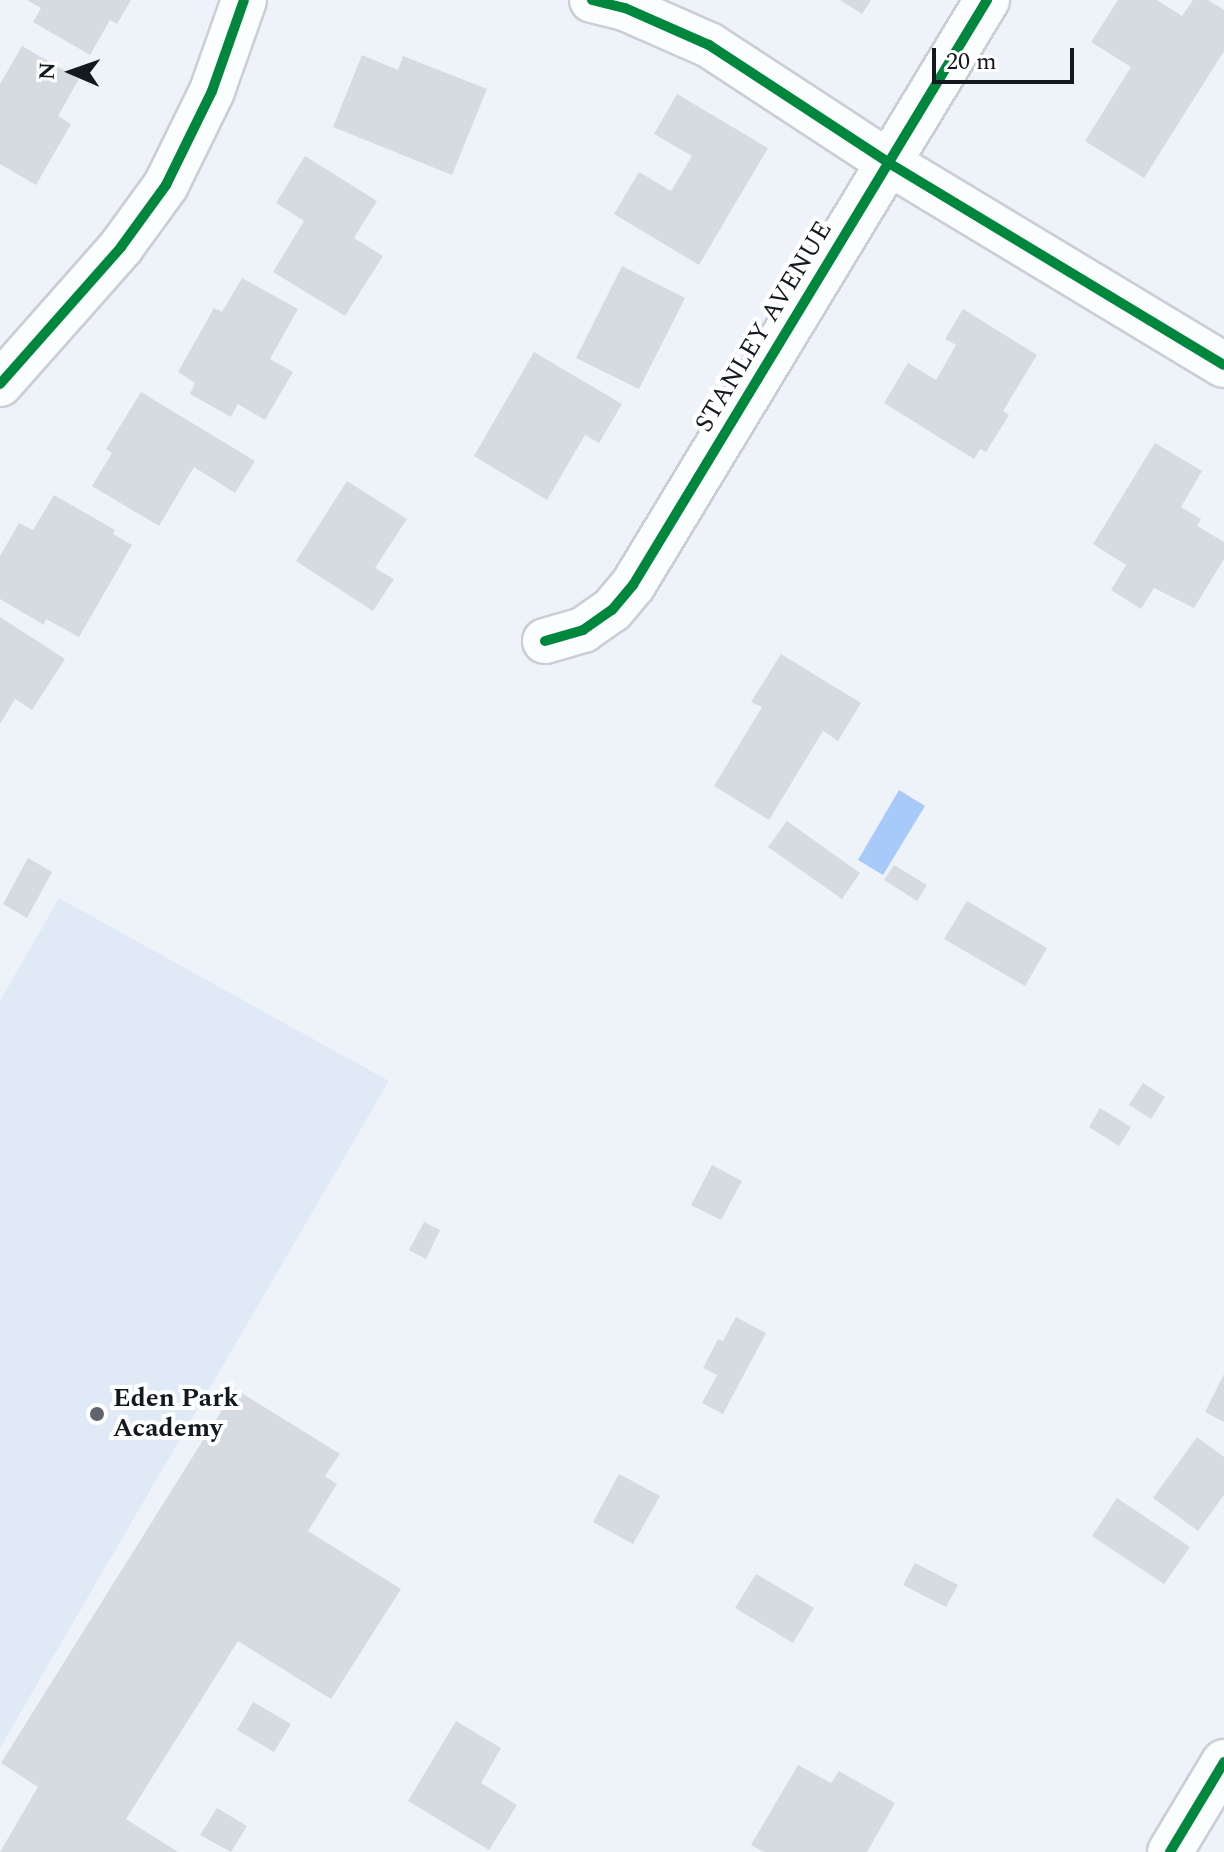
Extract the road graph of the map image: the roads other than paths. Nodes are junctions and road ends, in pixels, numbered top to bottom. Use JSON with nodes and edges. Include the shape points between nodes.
{"nodes":[{"id":1,"x":244,"y":0,"type":"edge"},
{"id":2,"x":592,"y":0,"type":"edge"},
{"id":3,"x":987,"y":0,"type":"edge"},
{"id":4,"x":889,"y":163,"type":"junction"},
{"id":5,"x":1224,"y":365,"type":"edge"},
{"id":6,"x":0,"y":384,"type":"edge"},
{"id":7,"x":545,"y":641,"type":"dead end"},
{"id":8,"x":1224,"y":1762,"type":"edge"},
{"id":9,"x":1170,"y":1852,"type":"edge"}],
"edges":[{"from":1,"to":6,"type":"street","via":[[212,91],[166,185],[121,247]]},
{"from":2,"to":4,"type":"street","via":[[625,8],[709,45]]},
{"from":3,"to":4,"type":"street","name":"STANLEY AVENUE"},
{"from":4,"to":5,"type":"street"},
{"from":4,"to":7,"type":"street","name":"STANLEY AVENUE","via":[[633,585],[612,610],[583,630]]},
{"from":8,"to":9,"type":"street"}]}
